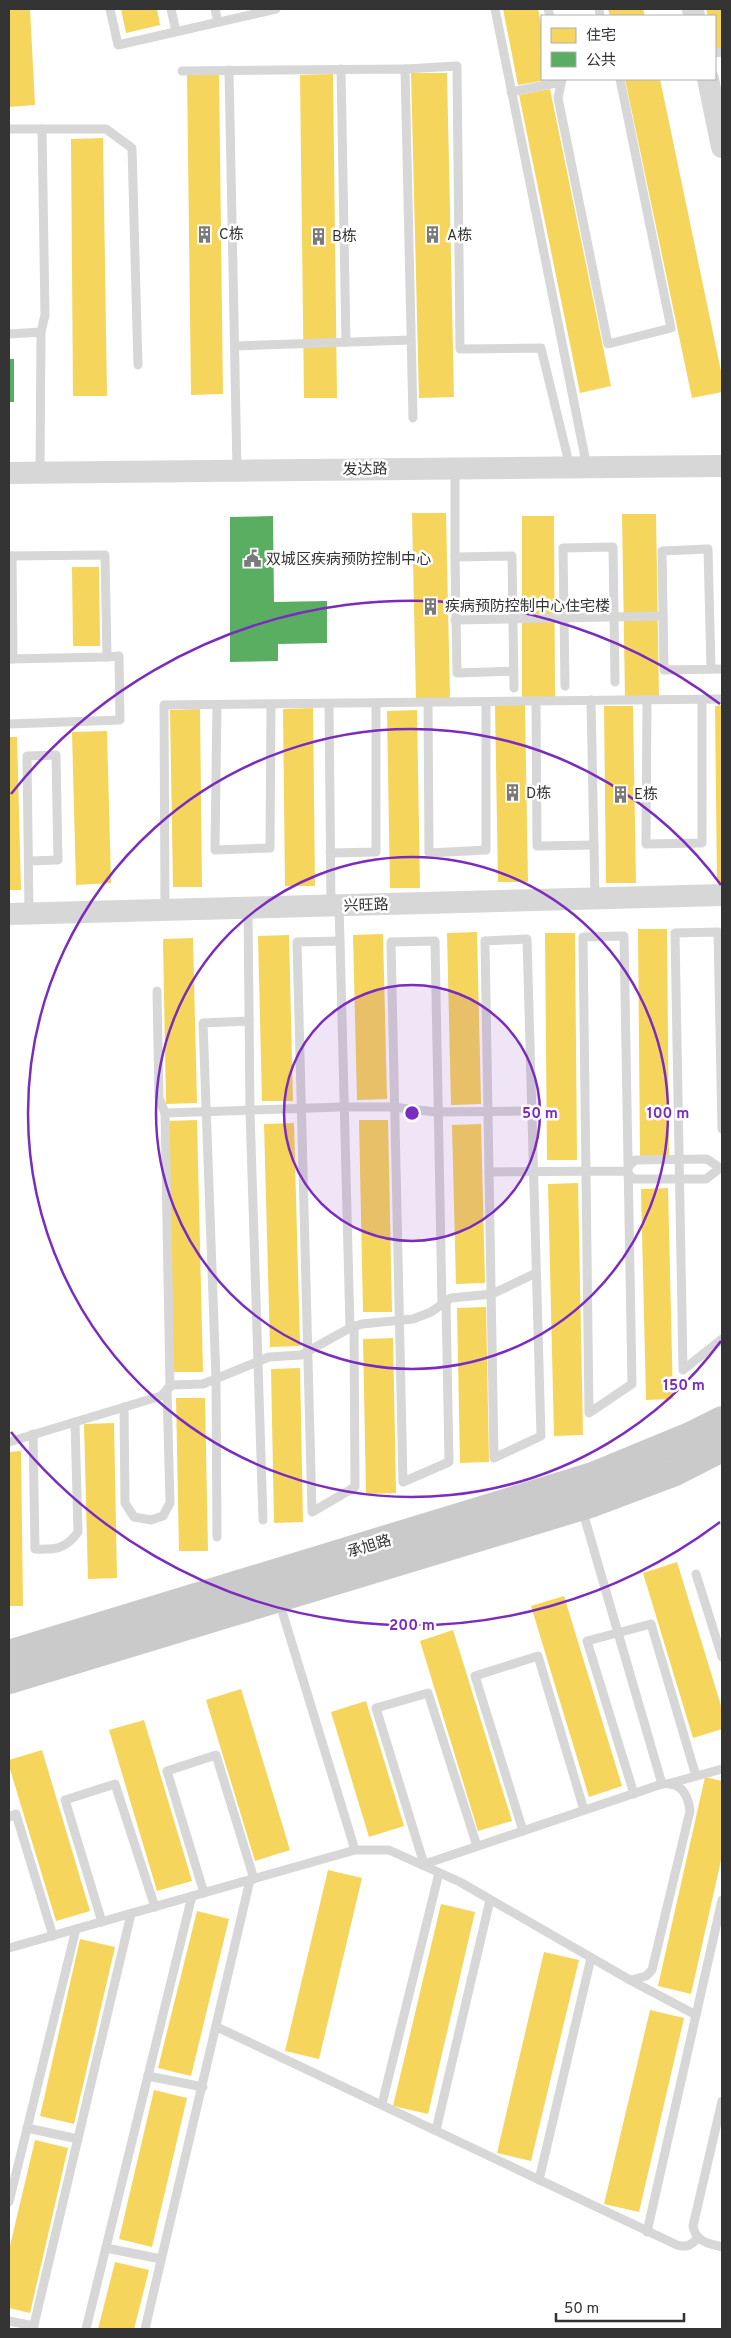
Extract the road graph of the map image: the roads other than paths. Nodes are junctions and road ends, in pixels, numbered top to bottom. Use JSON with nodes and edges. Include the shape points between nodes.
{"nodes":[{"id":1,"x":110,"y":9,"type":"edge"},
{"id":2,"x":171,"y":9,"type":"edge"},
{"id":3,"x":215,"y":9,"type":"edge"},
{"id":4,"x":276,"y":9,"type":"edge"},
{"id":5,"x":495,"y":9,"type":"edge"},
{"id":6,"x":218,"y":22,"type":"junction"},
{"id":7,"x":176,"y":31,"type":"junction"},
{"id":8,"x":341,"y":69,"type":"junction"},
{"id":9,"x":404,"y":69,"type":"junction"},
{"id":10,"x":229,"y":70,"type":"junction"},
{"id":11,"x":182,"y":71,"type":"dead end"},
{"id":12,"x":562,"y":80,"type":"edge"},
{"id":13,"x":620,"y":80,"type":"edge"},
{"id":14,"x":708,"y":80,"type":"edge"},
{"id":15,"x":511,"y":92,"type":"junction"},
{"id":16,"x":9,"y":129,"type":"edge"},
{"id":17,"x":42,"y":129,"type":"junction"},
{"id":18,"x":722,"y":147,"type":"edge"},
{"id":19,"x":41,"y":332,"type":"junction"},
{"id":20,"x":9,"y":334,"type":"edge"},
{"id":21,"x":411,"y":340,"type":"junction"},
{"id":22,"x":346,"y":342,"type":"junction"},
{"id":23,"x":235,"y":346,"type":"junction"},
{"id":24,"x":138,"y":365,"type":"dead end"},
{"id":25,"x":413,"y":418,"type":"dead end"},
{"id":26,"x":722,"y":466,"type":"edge"},
{"id":27,"x":579,"y":467,"type":"junction"},
{"id":28,"x":455,"y":468,"type":"junction"},
{"id":29,"x":237,"y":471,"type":"junction"},
{"id":30,"x":9,"y":473,"type":"edge"},
{"id":31,"x":40,"y":473,"type":"junction"},
{"id":32,"x":10,"y":556,"type":"edge"},
{"id":33,"x":455,"y":557,"type":"junction"},
{"id":34,"x":664,"y":616,"type":"junction"},
{"id":35,"x":614,"y":617,"type":"junction"},
{"id":36,"x":563,"y":618,"type":"junction"},
{"id":37,"x":513,"y":619,"type":"junction"},
{"id":38,"x":455,"y":620,"type":"junction"},
{"id":39,"x":107,"y":657,"type":"junction"},
{"id":40,"x":11,"y":659,"type":"edge"},
{"id":41,"x":711,"y":669,"type":"junction"},
{"id":42,"x":722,"y":669,"type":"edge"},
{"id":43,"x":514,"y":671,"type":"junction"},
{"id":44,"x":615,"y":682,"type":"dead end"},
{"id":45,"x":565,"y":686,"type":"dead end"},
{"id":46,"x":514,"y":688,"type":"dead end"},
{"id":47,"x":722,"y":699,"type":"edge"},
{"id":48,"x":591,"y":700,"type":"junction"},
{"id":49,"x":647,"y":700,"type":"junction"},
{"id":50,"x":702,"y":700,"type":"junction"},
{"id":51,"x":536,"y":701,"type":"junction"},
{"id":52,"x":428,"y":702,"type":"junction"},
{"id":53,"x":486,"y":702,"type":"junction"},
{"id":54,"x":376,"y":703,"type":"junction"},
{"id":55,"x":217,"y":704,"type":"junction"},
{"id":56,"x":329,"y":704,"type":"junction"},
{"id":57,"x":271,"y":705,"type":"junction"},
{"id":58,"x":9,"y":724,"type":"edge"},
{"id":59,"x":594,"y":845,"type":"junction"},
{"id":60,"x":330,"y":853,"type":"junction"},
{"id":61,"x":29,"y":861,"type":"junction"},
{"id":62,"x":722,"y":895,"type":"edge"},
{"id":63,"x":596,"y":898,"type":"junction"},
{"id":64,"x":335,"y":906,"type":"junction"},
{"id":65,"x":248,"y":908,"type":"junction"},
{"id":66,"x":164,"y":910,"type":"junction"},
{"id":67,"x":19,"y":913,"type":"edge"},
{"id":68,"x":340,"y":941,"type":"junction"},
{"id":69,"x":157,"y":991,"type":"dead end"},
{"id":70,"x":249,"y":1021,"type":"junction"},
{"id":71,"x":344,"y":1107,"type":"junction"},
{"id":72,"x":395,"y":1107,"type":"junction"},
{"id":73,"x":302,"y":1109,"type":"junction"},
{"id":74,"x":250,"y":1111,"type":"junction"},
{"id":75,"x":532,"y":1111,"type":"junction"},
{"id":76,"x":205,"y":1112,"type":"junction"},
{"id":77,"x":438,"y":1112,"type":"junction"},
{"id":78,"x":488,"y":1112,"type":"junction"},
{"id":79,"x":165,"y":1113,"type":"junction"},
{"id":80,"x":722,"y":1130,"type":"edge"},
{"id":81,"x":678,"y":1159,"type":"junction"},
{"id":82,"x":721,"y":1168,"type":"edge"},
{"id":83,"x":628,"y":1170,"type":"junction"},
{"id":84,"x":533,"y":1171,"type":"junction"},
{"id":85,"x":586,"y":1171,"type":"junction"},
{"id":86,"x":489,"y":1172,"type":"junction"},
{"id":87,"x":678,"y":1179,"type":"junction"},
{"id":88,"x":536,"y":1273,"type":"junction"},
{"id":89,"x":492,"y":1294,"type":"junction"},
{"id":90,"x":444,"y":1303,"type":"junction"},
{"id":91,"x":401,"y":1321,"type":"junction"},
{"id":92,"x":352,"y":1327,"type":"junction"},
{"id":93,"x":722,"y":1339,"type":"edge"},
{"id":94,"x":308,"y":1351,"type":"junction"},
{"id":95,"x":259,"y":1361,"type":"junction"},
{"id":96,"x":216,"y":1379,"type":"junction"},
{"id":97,"x":169,"y":1388,"type":"junction"},
{"id":98,"x":124,"y":1407,"type":"junction"},
{"id":99,"x":722,"y":1420,"type":"edge"},
{"id":100,"x":76,"y":1422,"type":"junction"},
{"id":101,"x":33,"y":1434,"type":"junction"},
{"id":102,"x":9,"y":1442,"type":"edge"},
{"id":103,"x":722,"y":1448,"type":"edge"},
{"id":104,"x":581,"y":1506,"type":"junction"},
{"id":105,"x":263,"y":1520,"type":"dead end"},
{"id":106,"x":217,"y":1538,"type":"dead end"},
{"id":107,"x":696,"y":1574,"type":"dead end"},
{"id":108,"x":278,"y":1598,"type":"junction"},
{"id":109,"x":618,"y":1633,"type":"junction"},
{"id":110,"x":9,"y":1654,"type":"edge"},
{"id":111,"x":722,"y":1657,"type":"edge"},
{"id":112,"x":9,"y":1680,"type":"edge"},
{"id":113,"x":722,"y":1769,"type":"edge"},
{"id":114,"x":696,"y":1776,"type":"junction"},
{"id":115,"x":666,"y":1784,"type":"junction"},
{"id":116,"x":634,"y":1794,"type":"junction"},
{"id":117,"x":584,"y":1810,"type":"junction"},
{"id":118,"x":9,"y":1817,"type":"edge"},
{"id":119,"x":523,"y":1831,"type":"junction"},
{"id":120,"x":477,"y":1846,"type":"junction"},
{"id":121,"x":355,"y":1850,"type":"junction"},
{"id":122,"x":423,"y":1864,"type":"junction"},
{"id":123,"x":439,"y":1873,"type":"junction"},
{"id":124,"x":252,"y":1879,"type":"junction"},
{"id":125,"x":204,"y":1893,"type":"junction"},
{"id":126,"x":192,"y":1896,"type":"junction"},
{"id":127,"x":490,"y":1900,"type":"junction"},
{"id":128,"x":722,"y":1900,"type":"edge"},
{"id":129,"x":155,"y":1907,"type":"junction"},
{"id":130,"x":131,"y":1914,"type":"junction"},
{"id":131,"x":102,"y":1922,"type":"junction"},
{"id":132,"x":76,"y":1929,"type":"junction"},
{"id":133,"x":53,"y":1936,"type":"junction"},
{"id":134,"x":9,"y":1948,"type":"edge"},
{"id":135,"x":591,"y":1958,"type":"junction"},
{"id":136,"x":630,"y":1980,"type":"junction"},
{"id":137,"x":696,"y":2015,"type":"junction"},
{"id":138,"x":217,"y":2027,"type":"junction"},
{"id":139,"x":148,"y":2076,"type":"junction"},
{"id":140,"x":203,"y":2087,"type":"junction"},
{"id":141,"x":722,"y":2101,"type":"edge"},
{"id":142,"x":382,"y":2104,"type":"junction"},
{"id":143,"x":27,"y":2128,"type":"junction"},
{"id":144,"x":436,"y":2130,"type":"junction"},
{"id":145,"x":78,"y":2139,"type":"junction"},
{"id":146,"x":539,"y":2180,"type":"junction"},
{"id":147,"x":9,"y":2200,"type":"edge"},
{"id":148,"x":647,"y":2232,"type":"junction"},
{"id":149,"x":698,"y":2238,"type":"junction"},
{"id":150,"x":722,"y":2246,"type":"edge"},
{"id":151,"x":106,"y":2248,"type":"junction"},
{"id":152,"x":161,"y":2259,"type":"junction"},
{"id":153,"x":9,"y":2321,"type":"edge"},
{"id":154,"x":34,"y":2328,"type":"edge"},
{"id":155,"x":86,"y":2329,"type":"edge"},
{"id":156,"x":145,"y":2329,"type":"edge"}],
"edges":[{"from":1,"to":7,"type":"lane","via":[[118,44]]},
{"from":2,"to":7,"type":"lane"},
{"from":3,"to":6,"type":"lane"},
{"from":4,"to":6,"type":"lane"},
{"from":5,"to":15,"type":"lane"},
{"from":6,"to":7,"type":"lane"},
{"from":8,"to":9,"type":"lane"},
{"from":8,"to":10,"type":"lane"},
{"from":8,"to":22,"type":"lane"},
{"from":9,"to":21,"type":"lane"},
{"from":9,"to":27,"type":"lane","via":[[457,66],[460,349],[541,348]]},
{"from":10,"to":11,"type":"lane"},
{"from":10,"to":23,"type":"lane"},
{"from":12,"to":13,"type":"lane","via":[[558,98],[608,344],[671,328]]},
{"from":12,"to":15,"type":"lane"},
{"from":14,"to":18,"type":"street"},
{"from":15,"to":27,"type":"lane"},
{"from":16,"to":17,"type":"lane"},
{"from":17,"to":19,"type":"lane","via":[[45,315]]},
{"from":17,"to":24,"type":"lane","via":[[106,129],[132,148]]},
{"from":19,"to":20,"type":"lane"},
{"from":19,"to":31,"type":"lane"},
{"from":21,"to":22,"type":"lane"},
{"from":21,"to":25,"type":"lane"},
{"from":22,"to":23,"type":"lane"},
{"from":23,"to":29,"type":"lane"},
{"from":26,"to":27,"type":"street","name":"发达路"},
{"from":27,"to":28,"type":"street","name":"发达路"},
{"from":28,"to":29,"type":"street","name":"发达路"},
{"from":28,"to":33,"type":"lane"},
{"from":29,"to":31,"type":"street","name":"发达路"},
{"from":30,"to":31,"type":"street","name":"发达路"},
{"from":32,"to":39,"type":"lane","via":[[105,555]]},
{"from":32,"to":40,"type":"lane"},
{"from":33,"to":37,"type":"lane","via":[[512,556]]},
{"from":33,"to":38,"type":"lane"},
{"from":34,"to":35,"type":"lane"},
{"from":34,"to":41,"type":"lane","via":[[664,670]]},
{"from":34,"to":41,"type":"lane","via":[[662,551],[708,549]]},
{"from":35,"to":36,"type":"lane"},
{"from":35,"to":36,"type":"lane","via":[[613,547],[563,548]]},
{"from":35,"to":44,"type":"lane"},
{"from":36,"to":37,"type":"lane"},
{"from":36,"to":45,"type":"lane"},
{"from":37,"to":38,"type":"lane"},
{"from":37,"to":43,"type":"lane"},
{"from":38,"to":43,"type":"lane","via":[[457,673]]},
{"from":39,"to":40,"type":"lane"},
{"from":39,"to":58,"type":"lane","via":[[119,656],[120,720]]},
{"from":41,"to":42,"type":"lane"},
{"from":43,"to":46,"type":"lane"},
{"from":47,"to":50,"type":"lane"},
{"from":48,"to":49,"type":"lane"},
{"from":48,"to":51,"type":"lane"},
{"from":48,"to":59,"type":"lane"},
{"from":49,"to":50,"type":"lane"},
{"from":49,"to":50,"type":"lane","via":[[646,844],[702,843]]},
{"from":51,"to":53,"type":"lane"},
{"from":51,"to":59,"type":"lane","via":[[537,846]]},
{"from":52,"to":53,"type":"lane"},
{"from":52,"to":53,"type":"lane","via":[[429,852],[486,850]]},
{"from":52,"to":54,"type":"lane"},
{"from":54,"to":56,"type":"lane"},
{"from":54,"to":60,"type":"lane","via":[[376,852]]},
{"from":55,"to":57,"type":"lane"},
{"from":55,"to":57,"type":"lane","via":[[215,850],[270,848]]},
{"from":55,"to":66,"type":"lane","via":[[164,705]]},
{"from":56,"to":57,"type":"lane"},
{"from":56,"to":60,"type":"lane"},
{"from":59,"to":63,"type":"lane"},
{"from":60,"to":64,"type":"lane"},
{"from":61,"to":61,"type":"lane","via":[[27,756],[56,755],[58,860]]},
{"from":61,"to":67,"type":"lane"},
{"from":62,"to":63,"type":"street","name":"兴旺路"},
{"from":63,"to":64,"type":"street","name":"兴旺路"},
{"from":64,"to":65,"type":"street","name":"兴旺路"},
{"from":64,"to":68,"type":"lane"},
{"from":65,"to":66,"type":"street","name":"兴旺路"},
{"from":65,"to":70,"type":"lane"},
{"from":66,"to":67,"type":"street","name":"兴旺路"},
{"from":68,"to":71,"type":"lane"},
{"from":68,"to":73,"type":"lane","via":[[297,942]]},
{"from":69,"to":79,"type":"lane","via":[[160,1098]]},
{"from":70,"to":74,"type":"lane"},
{"from":70,"to":76,"type":"lane","via":[[203,1023]]},
{"from":71,"to":72,"type":"lane"},
{"from":71,"to":73,"type":"lane"},
{"from":71,"to":92,"type":"lane"},
{"from":72,"to":77,"type":"lane"},
{"from":72,"to":77,"type":"lane","via":[[391,942],[435,941]]},
{"from":72,"to":91,"type":"lane"},
{"from":73,"to":74,"type":"lane"},
{"from":73,"to":94,"type":"lane"},
{"from":74,"to":76,"type":"lane"},
{"from":74,"to":95,"type":"lane"},
{"from":75,"to":78,"type":"lane"},
{"from":75,"to":78,"type":"lane","via":[[527,939],[485,941]]},
{"from":75,"to":84,"type":"lane"},
{"from":76,"to":79,"type":"lane"},
{"from":76,"to":96,"type":"lane"},
{"from":77,"to":78,"type":"lane"},
{"from":77,"to":90,"type":"lane"},
{"from":78,"to":86,"type":"lane"},
{"from":79,"to":97,"type":"lane"},
{"from":80,"to":81,"type":"lane","via":[[718,932],[675,933]]},
{"from":81,"to":82,"type":"lane","via":[[707,1159]]},
{"from":81,"to":83,"type":"lane","via":[[635,1160]]},
{"from":81,"to":87,"type":"lane"},
{"from":82,"to":87,"type":"lane","via":[[706,1179]]},
{"from":83,"to":85,"type":"lane"},
{"from":83,"to":85,"type":"lane","via":[[632,1384],[589,1412]]},
{"from":83,"to":85,"type":"lane","via":[[624,936],[583,937]]},
{"from":83,"to":87,"type":"lane","via":[[634,1179]]},
{"from":84,"to":85,"type":"lane"},
{"from":84,"to":86,"type":"lane"},
{"from":84,"to":88,"type":"lane"},
{"from":86,"to":89,"type":"lane"},
{"from":87,"to":93,"type":"lane","via":[[683,1370]]},
{"from":88,"to":89,"type":"lane"},
{"from":88,"to":89,"type":"lane","via":[[541,1436],[494,1458]]},
{"from":89,"to":90,"type":"lane","via":[[451,1298]]},
{"from":90,"to":91,"type":"lane","via":[[431,1312]]},
{"from":90,"to":91,"type":"lane","via":[[450,1462],[403,1482]]},
{"from":91,"to":92,"type":"lane"},
{"from":92,"to":94,"type":"lane"},
{"from":92,"to":94,"type":"lane","via":[[355,1487],[312,1512]]},
{"from":94,"to":95,"type":"lane","via":[[301,1355],[269,1357]]},
{"from":95,"to":96,"type":"lane"},
{"from":95,"to":105,"type":"lane"},
{"from":96,"to":97,"type":"lane"},
{"from":96,"to":106,"type":"lane"},
{"from":97,"to":98,"type":"lane","via":[[161,1396]]},
{"from":97,"to":98,"type":"lane","via":[[170,1503],[163,1516],[151,1520],[134,1517],[125,1503]]},
{"from":98,"to":100,"type":"lane"},
{"from":99,"to":110,"type":"main road","name":"承旭路","via":[[593,1476]]},
{"from":100,"to":101,"type":"lane"},
{"from":100,"to":101,"type":"lane","via":[[78,1532],[70,1542],[52,1550],[35,1549]]},
{"from":101,"to":102,"type":"lane"},
{"from":103,"to":104,"type":"main road","name":"承旭路","via":[[673,1473]]},
{"from":104,"to":108,"type":"main road","name":"承旭路"},
{"from":104,"to":109,"type":"lane"},
{"from":107,"to":111,"type":"lane"},
{"from":108,"to":112,"type":"main road","name":"承旭路"},
{"from":108,"to":121,"type":"lane"},
{"from":109,"to":114,"type":"lane","via":[[651,1624]]},
{"from":109,"to":115,"type":"lane"},
{"from":109,"to":116,"type":"lane","via":[[587,1641]]},
{"from":113,"to":114,"type":"lane"},
{"from":114,"to":115,"type":"lane"},
{"from":115,"to":116,"type":"lane"},
{"from":115,"to":136,"type":"lane","via":[[676,1784],[684,1790],[690,1811],[652,1970],[646,1976]]},
{"from":116,"to":117,"type":"lane"},
{"from":117,"to":119,"type":"lane"},
{"from":117,"to":119,"type":"lane","via":[[538,1656],[474,1676]]},
{"from":118,"to":133,"type":"lane","via":[[16,1814]]},
{"from":119,"to":120,"type":"lane"},
{"from":120,"to":122,"type":"lane"},
{"from":120,"to":122,"type":"lane","via":[[428,1693],[376,1708]]},
{"from":121,"to":122,"type":"lane","via":[[389,1850]]},
{"from":121,"to":124,"type":"lane"},
{"from":122,"to":123,"type":"lane"},
{"from":123,"to":127,"type":"lane"},
{"from":123,"to":142,"type":"lane"},
{"from":124,"to":125,"type":"lane"},
{"from":124,"to":125,"type":"lane","via":[[216,1755],[167,1771]]},
{"from":124,"to":138,"type":"lane"},
{"from":125,"to":126,"type":"lane"},
{"from":126,"to":129,"type":"lane"},
{"from":126,"to":139,"type":"lane"},
{"from":127,"to":135,"type":"lane"},
{"from":127,"to":144,"type":"lane"},
{"from":128,"to":137,"type":"lane"},
{"from":129,"to":130,"type":"lane"},
{"from":129,"to":131,"type":"lane","via":[[115,1784],[65,1800]]},
{"from":130,"to":131,"type":"lane"},
{"from":130,"to":145,"type":"lane"},
{"from":131,"to":132,"type":"lane"},
{"from":132,"to":133,"type":"lane"},
{"from":132,"to":143,"type":"lane"},
{"from":133,"to":134,"type":"lane"},
{"from":135,"to":136,"type":"lane"},
{"from":135,"to":146,"type":"lane"},
{"from":136,"to":137,"type":"lane"},
{"from":137,"to":148,"type":"lane"},
{"from":138,"to":140,"type":"lane"},
{"from":138,"to":142,"type":"lane"},
{"from":139,"to":140,"type":"lane"},
{"from":139,"to":151,"type":"lane"},
{"from":140,"to":152,"type":"lane"},
{"from":141,"to":149,"type":"lane","via":[[693,2226]]},
{"from":142,"to":144,"type":"lane"},
{"from":143,"to":145,"type":"lane"},
{"from":143,"to":147,"type":"lane"},
{"from":144,"to":146,"type":"lane"},
{"from":145,"to":154,"type":"lane"},
{"from":146,"to":148,"type":"lane"},
{"from":148,"to":149,"type":"lane","via":[[684,2247]]},
{"from":149,"to":150,"type":"lane"},
{"from":151,"to":152,"type":"lane"},
{"from":151,"to":155,"type":"lane"},
{"from":152,"to":156,"type":"lane"},
{"from":153,"to":154,"type":"lane"}]}
